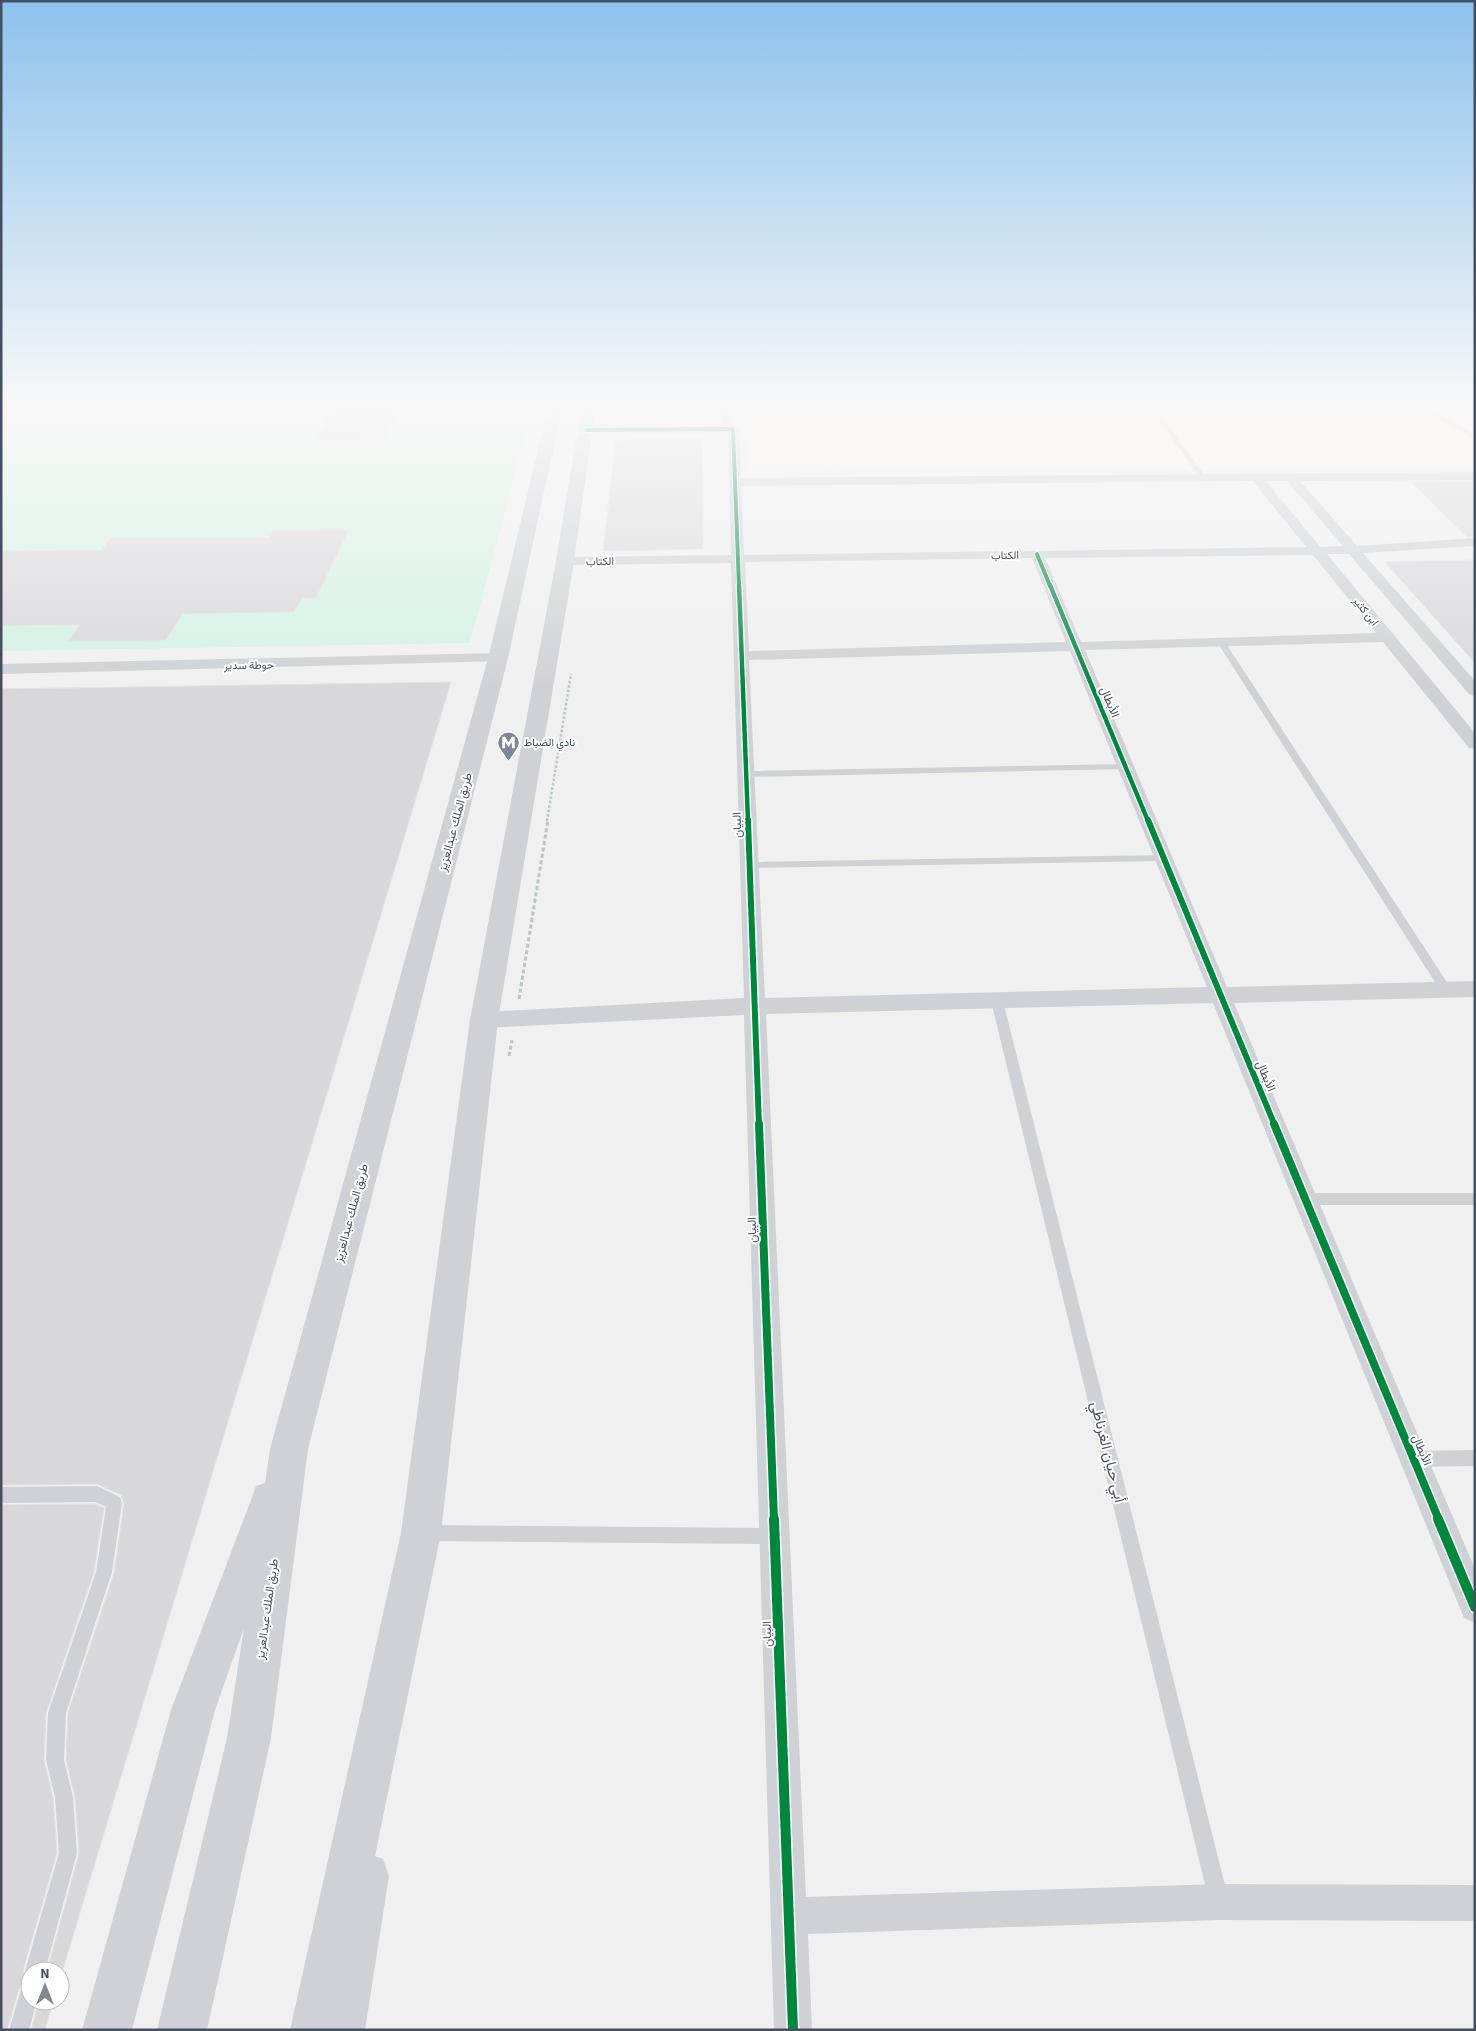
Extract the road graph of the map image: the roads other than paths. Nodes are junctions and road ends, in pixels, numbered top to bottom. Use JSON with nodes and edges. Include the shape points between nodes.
{"nodes":[{"id":1,"x":534,"y":499,"type":"edge"},
{"id":2,"x":575,"y":499,"type":"edge"},
{"id":3,"x":736,"y":499,"type":"edge"},
{"id":4,"x":1274,"y":499,"type":"edge"},
{"id":5,"x":1309,"y":499,"type":"edge"},
{"id":6,"x":1475,"y":542,"type":"edge"},
{"id":7,"x":1316,"y":550,"type":"junction"},
{"id":8,"x":1353,"y":550,"type":"junction"},
{"id":9,"x":1037,"y":554,"type":"junction"},
{"id":10,"x":738,"y":558,"type":"junction"},
{"id":11,"x":565,"y":561,"type":"junction"},
{"id":12,"x":1388,"y":637,"type":"junction"},
{"id":13,"x":1221,"y":642,"type":"junction"},
{"id":14,"x":1075,"y":646,"type":"junction"},
{"id":15,"x":742,"y":656,"type":"junction"},
{"id":16,"x":498,"y":658,"type":"junction"},
{"id":17,"x":1,"y":669,"type":"edge"},
{"id":18,"x":1475,"y":691,"type":"edge"},
{"id":19,"x":1475,"y":744,"type":"edge"},
{"id":20,"x":1125,"y":767,"type":"junction"},
{"id":21,"x":746,"y":774,"type":"junction"},
{"id":22,"x":1163,"y":858,"type":"junction"},
{"id":23,"x":750,"y":865,"type":"junction"},
{"id":24,"x":1475,"y":989,"type":"edge"},
{"id":25,"x":1446,"y":990,"type":"junction"},
{"id":26,"x":1221,"y":997,"type":"junction"},
{"id":27,"x":997,"y":1001,"type":"junction"},
{"id":28,"x":755,"y":1006,"type":"junction"},
{"id":29,"x":484,"y":1020,"type":"junction"},
{"id":30,"x":1305,"y":1199,"type":"junction"},
{"id":31,"x":1475,"y":1199,"type":"edge"},
{"id":32,"x":289,"y":1449,"type":"junction"},
{"id":33,"x":1475,"y":1458,"type":"edge"},
{"id":34,"x":1413,"y":1459,"type":"junction"},
{"id":35,"x":1,"y":1495,"type":"edge"},
{"id":36,"x":421,"y":1533,"type":"junction"},
{"id":37,"x":775,"y":1536,"type":"junction"},
{"id":38,"x":1475,"y":1607,"type":"edge"},
{"id":39,"x":1220,"y":1902,"type":"junction"},
{"id":40,"x":1475,"y":1903,"type":"edge"},
{"id":41,"x":789,"y":1916,"type":"junction"},
{"id":42,"x":38,"y":1961,"type":"edge"},
{"id":43,"x":24,"y":2011,"type":"edge"},
{"id":44,"x":19,"y":2030,"type":"edge"},
{"id":45,"x":107,"y":2030,"type":"edge"},
{"id":46,"x":182,"y":2030,"type":"edge"},
{"id":47,"x":315,"y":2030,"type":"edge"},
{"id":48,"x":340,"y":2030,"type":"edge"},
{"id":49,"x":793,"y":2030,"type":"edge"}],
"edges":[{"from":1,"to":16,"type":"main road","name":"طريق الملك عبدالعزيز"},
{"from":2,"to":11,"type":"main road"},
{"from":3,"to":10,"type":"street","name":"البيان"},
{"from":4,"to":7,"type":"street","name":"ابن كثير"},
{"from":5,"to":8,"type":"street"},
{"from":6,"to":8,"type":"street","name":"الكتاب"},
{"from":7,"to":8,"type":"street","name":"الكتاب"},
{"from":7,"to":9,"type":"street","name":"الكتاب"},
{"from":7,"to":12,"type":"street","name":"ابن كثير"},
{"from":8,"to":18,"type":"street"},
{"from":9,"to":10,"type":"street","name":"الكتاب"},
{"from":9,"to":14,"type":"street","name":"الأبطال"},
{"from":10,"to":11,"type":"street","name":"الكتاب"},
{"from":10,"to":15,"type":"street","name":"البيان"},
{"from":11,"to":29,"type":"main road"},
{"from":12,"to":13,"type":"street"},
{"from":12,"to":19,"type":"street","name":"ابن كثير"},
{"from":13,"to":14,"type":"street"},
{"from":13,"to":25,"type":"lane"},
{"from":14,"to":15,"type":"street"},
{"from":14,"to":20,"type":"street","name":"الأبطال"},
{"from":15,"to":21,"type":"street","name":"البيان"},
{"from":16,"to":17,"type":"street","name":"حوطة سدير"},
{"from":16,"to":32,"type":"main road","name":"طريق الملك عبدالعزيز"},
{"from":20,"to":21,"type":"lane"},
{"from":20,"to":22,"type":"street","name":"الأبطال"},
{"from":21,"to":23,"type":"street","name":"البيان"},
{"from":22,"to":23,"type":"lane"},
{"from":22,"to":26,"type":"street","name":"الأبطال"},
{"from":23,"to":28,"type":"street","name":"البيان"},
{"from":24,"to":25,"type":"street"},
{"from":25,"to":26,"type":"street"},
{"from":26,"to":27,"type":"street"},
{"from":26,"to":30,"type":"street","name":"الأبطال"},
{"from":27,"to":28,"type":"street"},
{"from":27,"to":39,"type":"lane","name":"أبي حيان الغرناطي"},
{"from":28,"to":29,"type":"street"},
{"from":28,"to":37,"type":"street","name":"البيان"},
{"from":29,"to":36,"type":"main road"},
{"from":30,"to":31,"type":"lane"},
{"from":30,"to":34,"type":"street","name":"الأبطال"},
{"from":32,"to":45,"type":"main road","via":[[193,1710]]},
{"from":32,"to":46,"type":"main road","name":"طريق الملك عبدالعزيز","via":[[249,1738]]},
{"from":33,"to":34,"type":"lane"},
{"from":34,"to":38,"type":"street","name":"الأبطال"},
{"from":35,"to":42,"type":"lane","via":[[97,1494],[114,1503],[104,1572],[57,1713],[55,1760],[64,1797],[68,1853]]},
{"from":36,"to":37,"type":"lane"},
{"from":36,"to":47,"type":"main road"},
{"from":36,"to":48,"type":"main road"},
{"from":37,"to":41,"type":"street","name":"البيان"},
{"from":39,"to":40,"type":"street"},
{"from":39,"to":41,"type":"street"},
{"from":41,"to":49,"type":"street","name":"البيان"},
{"from":43,"to":44,"type":"lane"}]}
